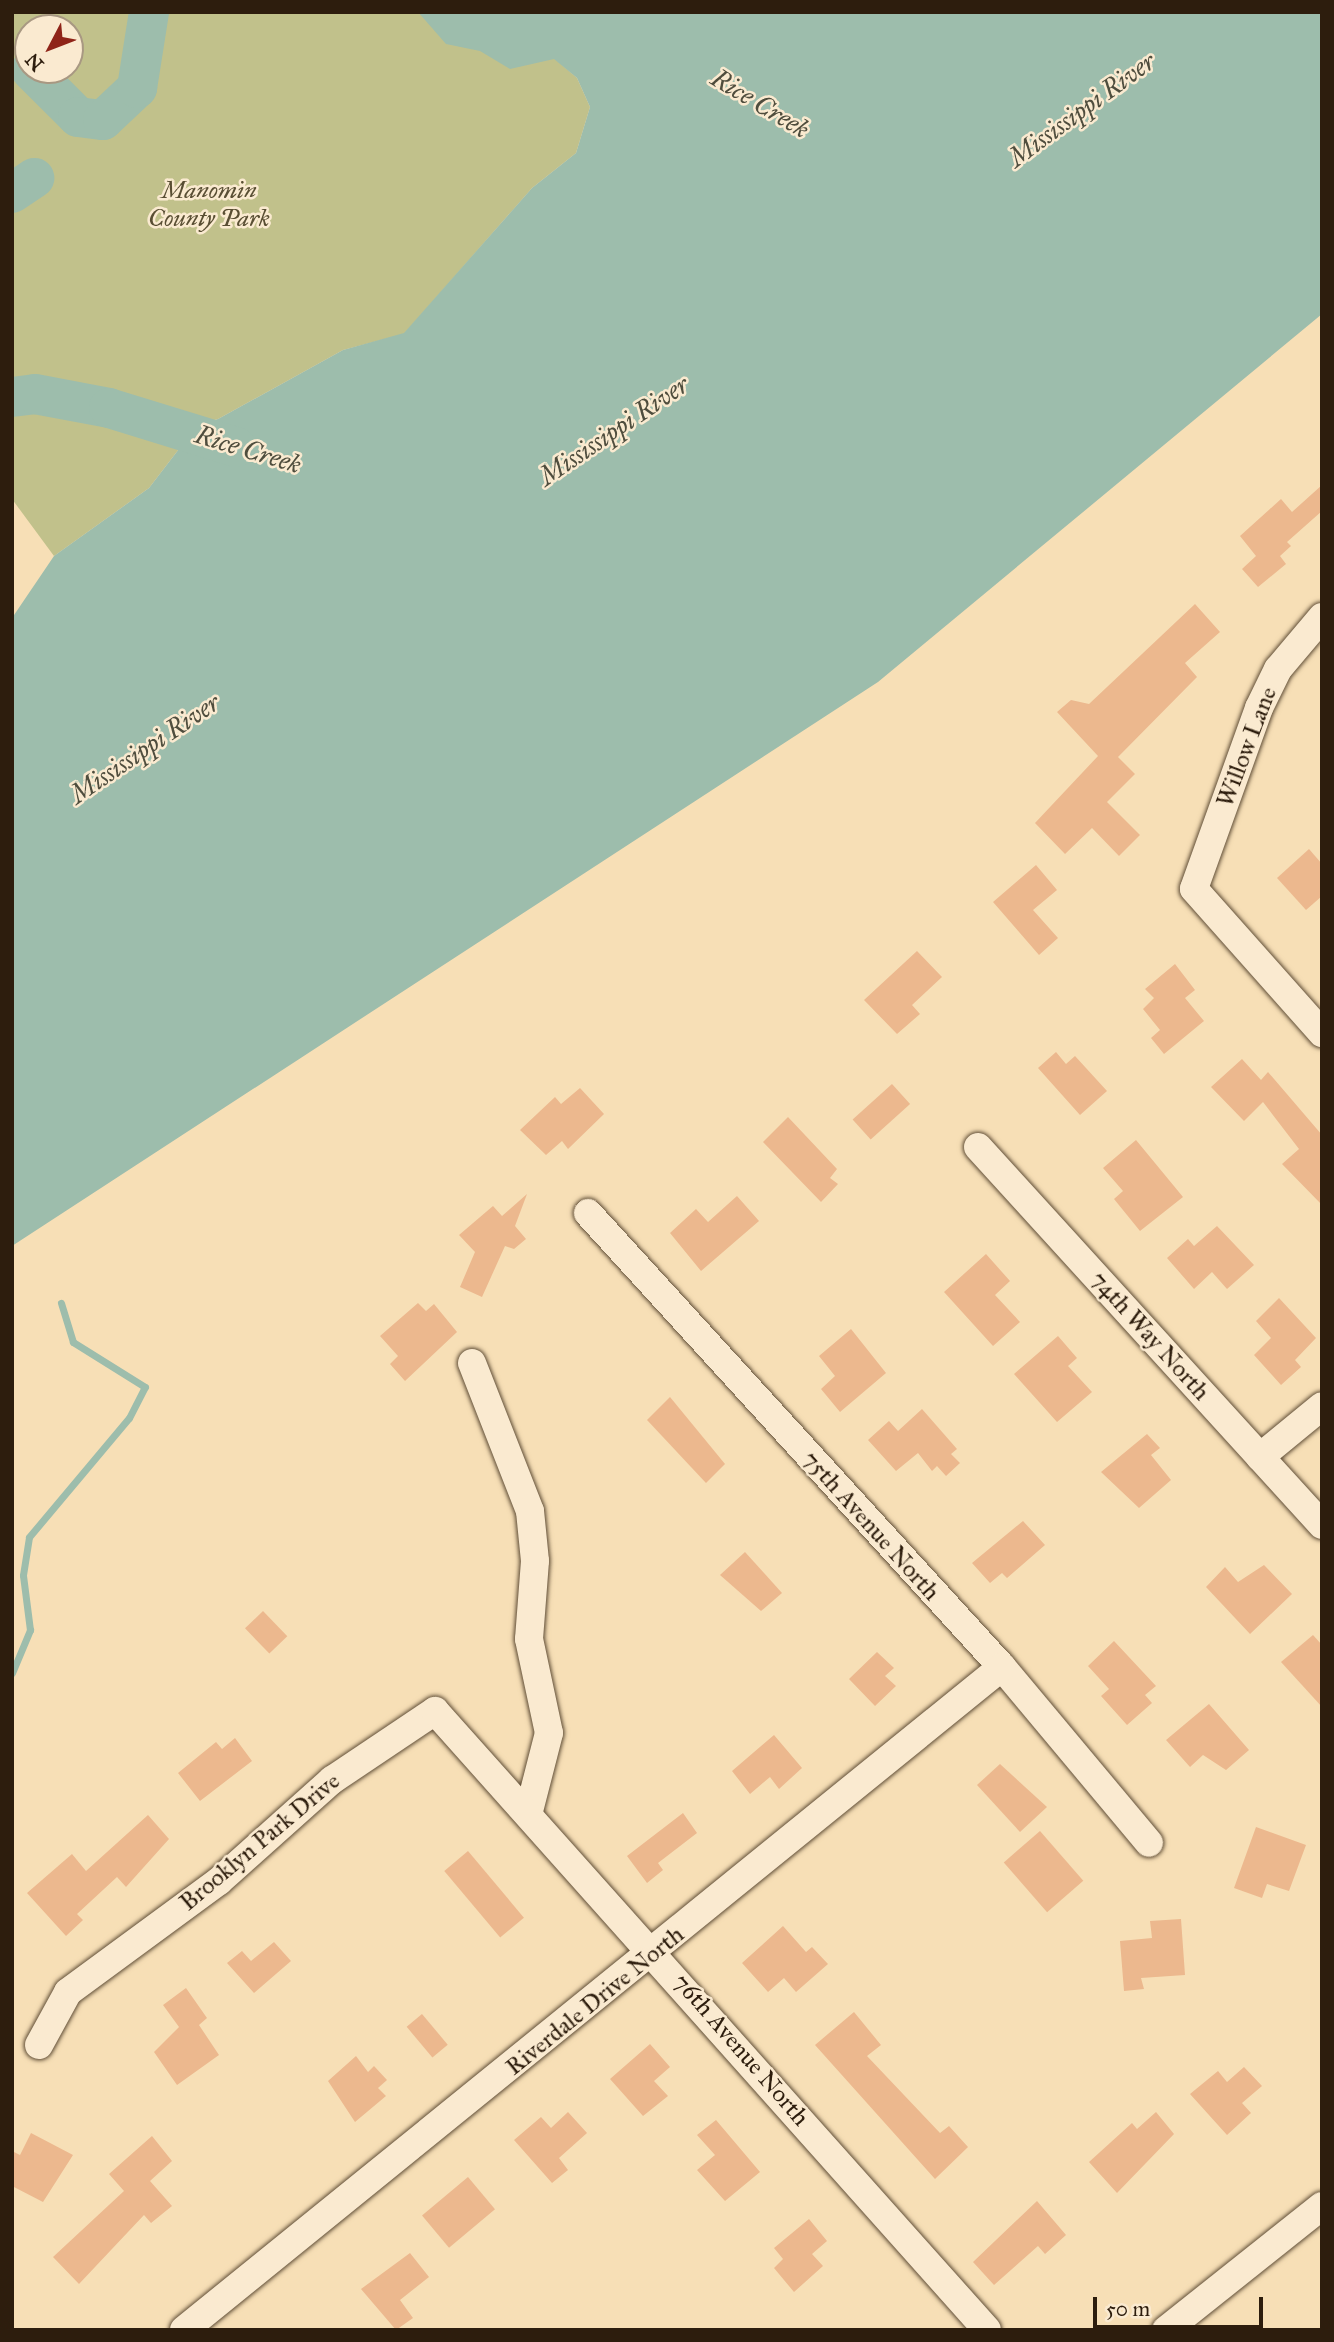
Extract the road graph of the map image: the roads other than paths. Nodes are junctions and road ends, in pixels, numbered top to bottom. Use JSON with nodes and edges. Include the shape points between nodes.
{"nodes":[{"id":1,"x":1322,"y":618,"type":"edge"},
{"id":2,"x":1322,"y":1033,"type":"edge"},
{"id":3,"x":978,"y":1147,"type":"dead end"},
{"id":4,"x":588,"y":1213,"type":"dead end"},
{"id":5,"x":472,"y":1363,"type":"dead end"},
{"id":6,"x":1322,"y":1406,"type":"edge"},
{"id":7,"x":1260,"y":1457,"type":"junction"},
{"id":8,"x":1322,"y":1525,"type":"edge"},
{"id":9,"x":1002,"y":1667,"type":"junction"},
{"id":10,"x":435,"y":1711,"type":"joint"},
{"id":11,"x":530,"y":1811,"type":"junction"},
{"id":12,"x":1149,"y":1843,"type":"dead end"},
{"id":13,"x":656,"y":1952,"type":"junction"},
{"id":14,"x":39,"y":2045,"type":"dead end"},
{"id":15,"x":1322,"y":2206,"type":"edge"},
{"id":16,"x":184,"y":2330,"type":"edge"},
{"id":17,"x":987,"y":2330,"type":"edge"},
{"id":18,"x":1167,"y":2330,"type":"edge"}],
"edges":[{"from":1,"to":2,"type":"street","name":"Willow Lane","via":[[1278,669],[1259,708],[1194,889]]},
{"from":3,"to":7,"type":"street","name":"74th Way North"},
{"from":4,"to":9,"type":"street","name":"75th Avenue North"},
{"from":5,"to":11,"type":"street","via":[[530,1511],[535,1561],[529,1639],[549,1733]]},
{"from":6,"to":7,"type":"street"},
{"from":7,"to":8,"type":"street","name":"74th Way North"},
{"from":9,"to":12,"type":"street","name":"75th Avenue North"},
{"from":9,"to":13,"type":"street","name":"Riverdale Drive North"},
{"from":10,"to":11,"type":"street","name":"76th Avenue North"},
{"from":10,"to":14,"type":"street","name":"Brooklyn Park Drive","via":[[332,1780],[219,1881],[68,1992]]},
{"from":11,"to":13,"type":"street","name":"76th Avenue North"},
{"from":13,"to":16,"type":"street","name":"Riverdale Drive North"},
{"from":13,"to":17,"type":"street","name":"76th Avenue North"},
{"from":15,"to":18,"type":"street"}]}
